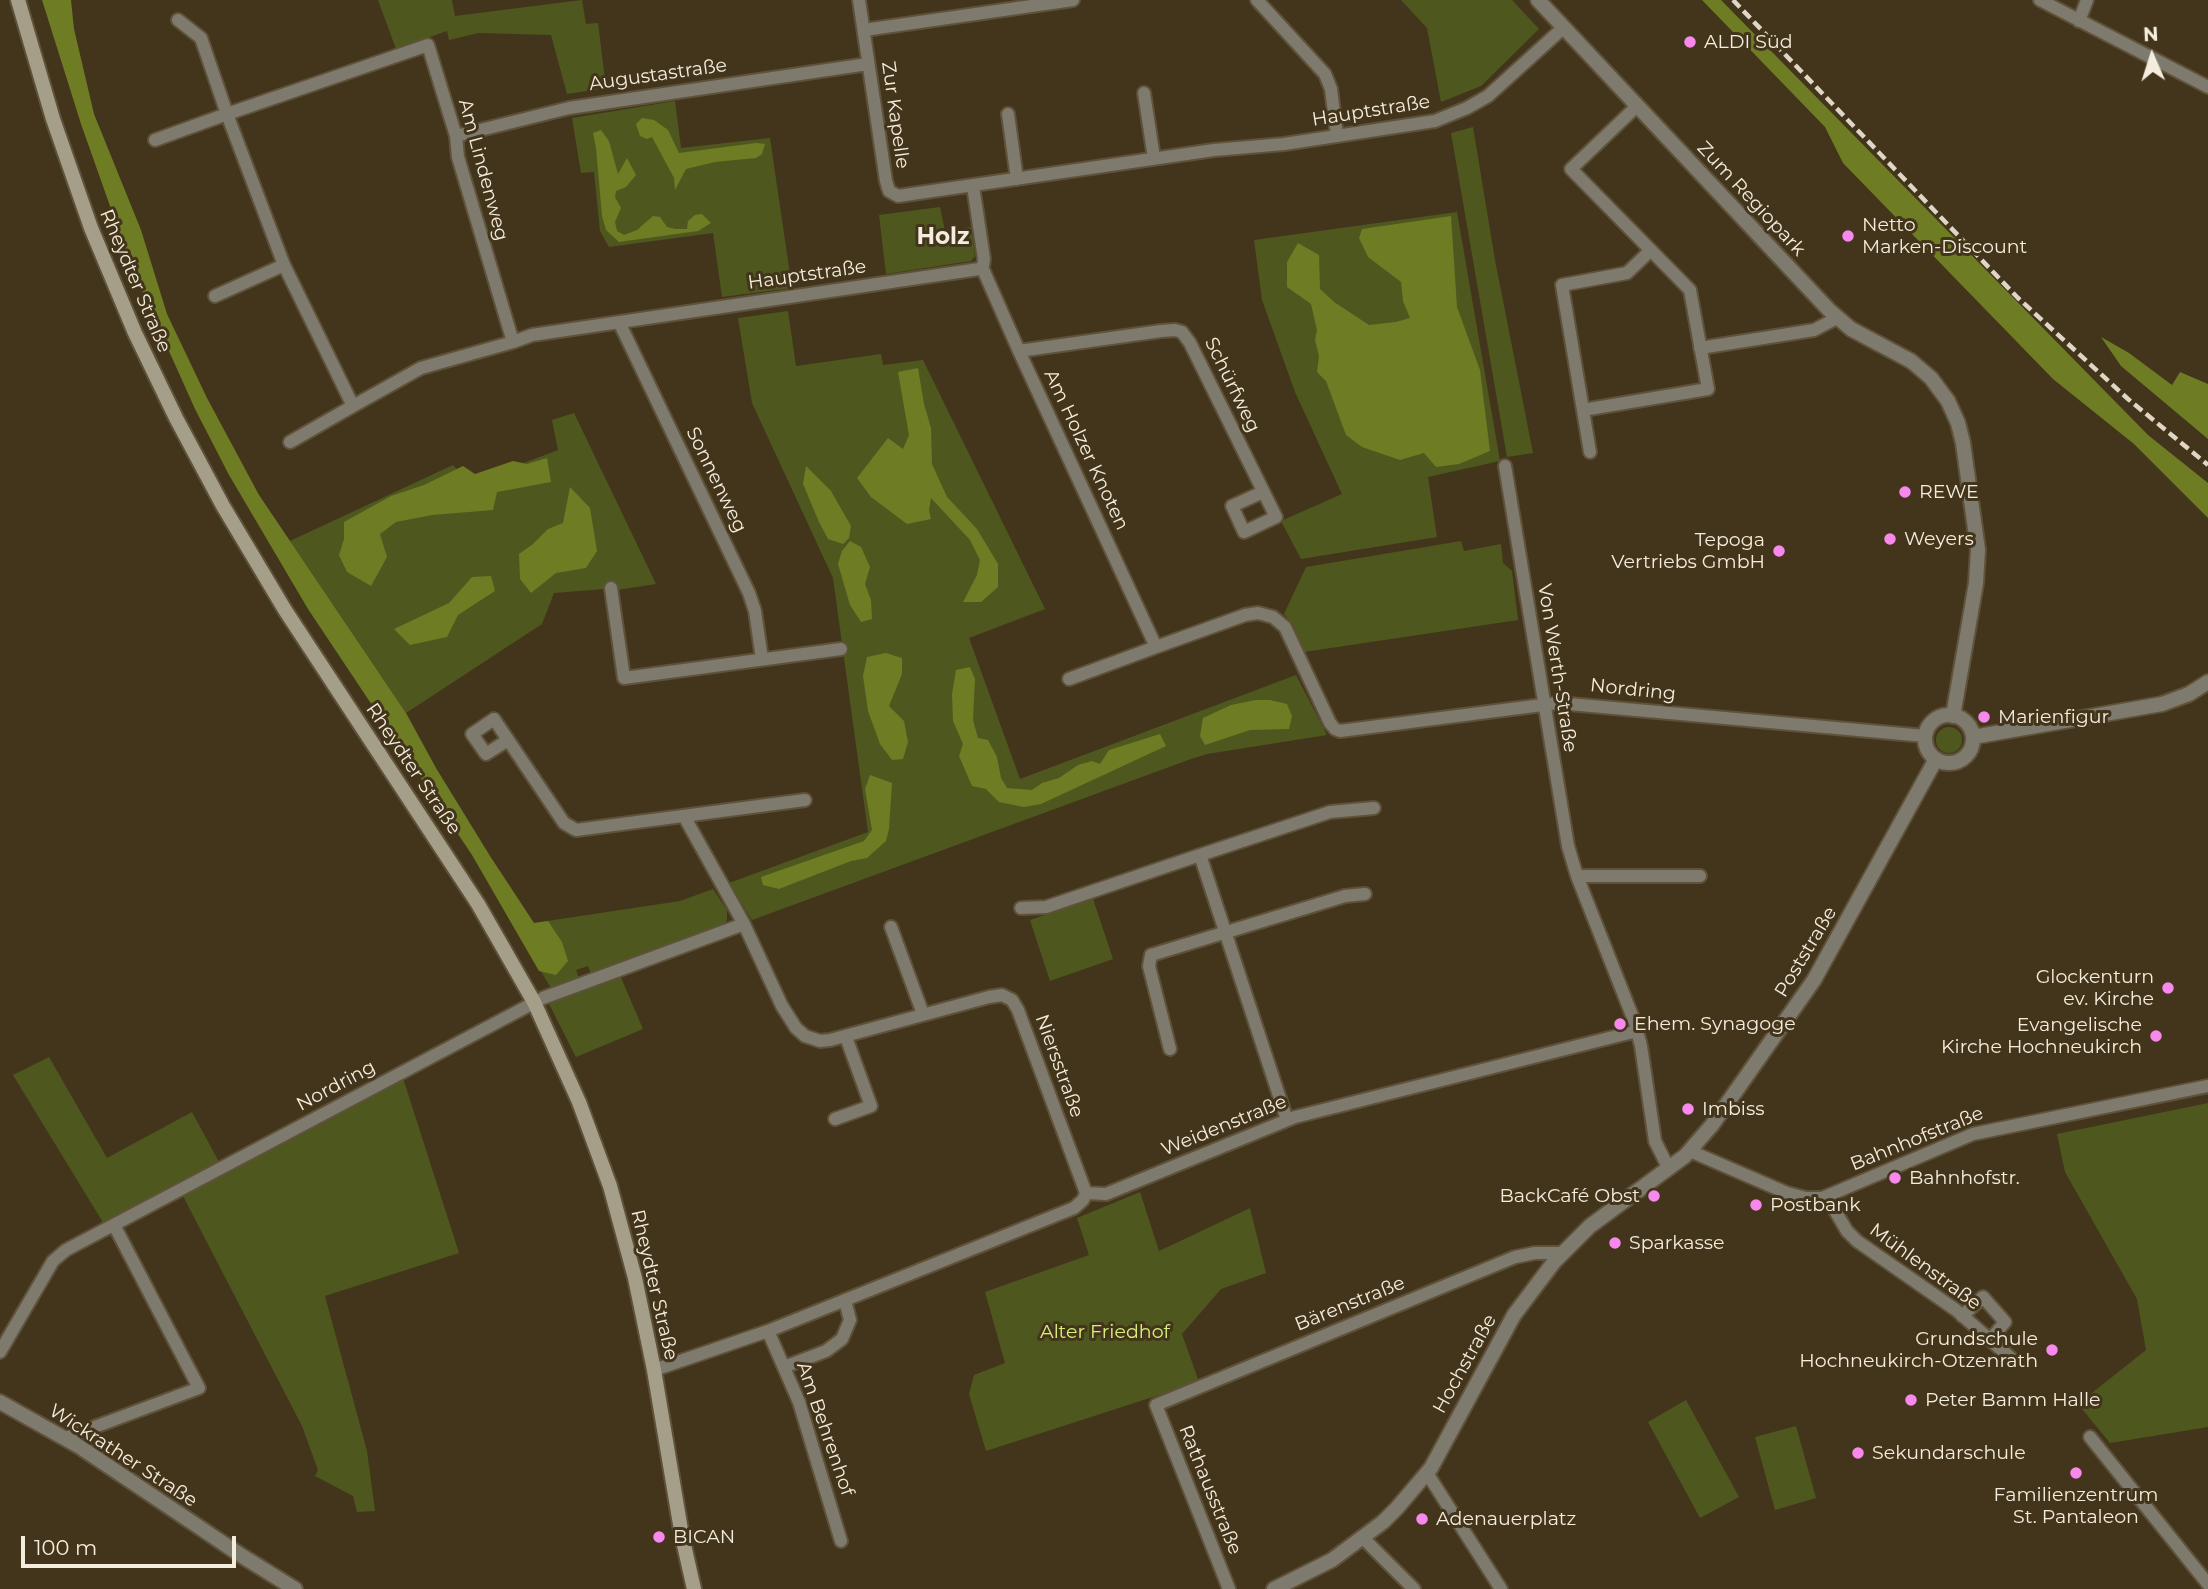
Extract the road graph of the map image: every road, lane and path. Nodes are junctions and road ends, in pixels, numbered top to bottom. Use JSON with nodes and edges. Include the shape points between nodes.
{"nodes":[{"id":1,"x":18,"y":0,"type":"edge"},
{"id":2,"x":859,"y":0,"type":"edge"},
{"id":3,"x":1073,"y":0,"type":"edge"},
{"id":4,"x":1257,"y":0,"type":"edge"},
{"id":5,"x":1538,"y":0,"type":"edge"},
{"id":6,"x":2040,"y":0,"type":"edge"},
{"id":7,"x":2087,"y":0,"type":"edge"},
{"id":8,"x":1058,"y":1,"type":"edge"},
{"id":9,"x":178,"y":20,"type":"dead end"},
{"id":10,"x":2079,"y":21,"type":"junction"},
{"id":11,"x":1563,"y":28,"type":"junction"},
{"id":12,"x":864,"y":30,"type":"junction"},
{"id":13,"x":868,"y":64,"type":"junction"},
{"id":14,"x":2208,"y":88,"type":"edge"},
{"id":15,"x":1144,"y":93,"type":"dead end"},
{"id":16,"x":1637,"y":106,"type":"junction"},
{"id":17,"x":227,"y":114,"type":"junction"},
{"id":18,"x":1009,"y":114,"type":"dead end"},
{"id":19,"x":456,"y":135,"type":"junction"},
{"id":20,"x":1337,"y":136,"type":"junction"},
{"id":21,"x":155,"y":140,"type":"dead end"},
{"id":22,"x":1154,"y":158,"type":"junction"},
{"id":23,"x":1017,"y":179,"type":"junction"},
{"id":24,"x":973,"y":186,"type":"junction"},
{"id":25,"x":1650,"y":251,"type":"junction"},
{"id":26,"x":284,"y":265,"type":"junction"},
{"id":27,"x":982,"y":267,"type":"junction"},
{"id":28,"x":215,"y":296,"type":"dead end"},
{"id":29,"x":1837,"y":318,"type":"junction"},
{"id":30,"x":619,"y":322,"type":"junction"},
{"id":31,"x":513,"y":342,"type":"junction"},
{"id":32,"x":1700,"y":348,"type":"junction"},
{"id":33,"x":1019,"y":351,"type":"junction"},
{"id":34,"x":354,"y":406,"type":"junction"},
{"id":35,"x":1583,"y":410,"type":"junction"},
{"id":36,"x":290,"y":442,"type":"dead end"},
{"id":37,"x":1590,"y":452,"type":"dead end"},
{"id":38,"x":1505,"y":466,"type":"dead end"},
{"id":39,"x":1263,"y":492,"type":"dead end"},
{"id":40,"x":611,"y":588,"type":"dead end"},
{"id":41,"x":1156,"y":647,"type":"junction"},
{"id":42,"x":841,"y":649,"type":"dead end"},
{"id":43,"x":762,"y":659,"type":"junction"},
{"id":44,"x":1069,"y":680,"type":"dead end"},
{"id":45,"x":2208,"y":682,"type":"edge"},
{"id":46,"x":1543,"y":703,"type":"junction"},
{"id":47,"x":1953,"y":716,"type":"junction"},
{"id":48,"x":1925,"y":736,"type":"junction"},
{"id":49,"x":1973,"y":737,"type":"junction"},
{"id":50,"x":508,"y":740,"type":"dead end"},
{"id":51,"x":1936,"y":759,"type":"junction"},
{"id":52,"x":805,"y":800,"type":"dead end"},
{"id":53,"x":1374,"y":808,"type":"dead end"},
{"id":54,"x":684,"y":816,"type":"junction"},
{"id":55,"x":1200,"y":856,"type":"junction"},
{"id":56,"x":1577,"y":876,"type":"junction"},
{"id":57,"x":1700,"y":876,"type":"dead end"},
{"id":58,"x":1365,"y":894,"type":"dead end"},
{"id":59,"x":1021,"y":908,"type":"dead end"},
{"id":60,"x":744,"y":924,"type":"junction"},
{"id":61,"x":891,"y":927,"type":"dead end"},
{"id":62,"x":1224,"y":932,"type":"junction"},
{"id":63,"x":534,"y":1002,"type":"junction"},
{"id":64,"x":923,"y":1014,"type":"junction"},
{"id":65,"x":1637,"y":1031,"type":"junction"},
{"id":66,"x":846,"y":1037,"type":"junction"},
{"id":67,"x":1170,"y":1049,"type":"dead end"},
{"id":68,"x":2208,"y":1086,"type":"edge"},
{"id":69,"x":835,"y":1119,"type":"dead end"},
{"id":70,"x":1287,"y":1119,"type":"junction"},
{"id":71,"x":1689,"y":1151,"type":"junction"},
{"id":72,"x":1669,"y":1169,"type":"junction"},
{"id":73,"x":1086,"y":1193,"type":"junction"},
{"id":74,"x":1827,"y":1197,"type":"junction"},
{"id":75,"x":114,"y":1225,"type":"junction"},
{"id":76,"x":1562,"y":1253,"type":"junction"},
{"id":77,"x":845,"y":1300,"type":"junction"},
{"id":78,"x":1962,"y":1316,"type":"junction"},
{"id":79,"x":768,"y":1331,"type":"junction"},
{"id":80,"x":1990,"y":1340,"type":"junction"},
{"id":81,"x":0,"y":1352,"type":"edge"},
{"id":82,"x":2011,"y":1359,"type":"dead end"},
{"id":83,"x":784,"y":1367,"type":"junction"},
{"id":84,"x":654,"y":1370,"type":"junction"},
{"id":85,"x":0,"y":1402,"type":"edge"},
{"id":86,"x":1156,"y":1405,"type":"joint"},
{"id":87,"x":2090,"y":1437,"type":"dead end"},
{"id":88,"x":65,"y":1438,"type":"junction"},
{"id":89,"x":1427,"y":1473,"type":"junction"},
{"id":90,"x":1362,"y":1537,"type":"junction"},
{"id":91,"x":841,"y":1541,"type":"dead end"},
{"id":92,"x":2208,"y":1584,"type":"edge"},
{"id":93,"x":295,"y":1589,"type":"edge"},
{"id":94,"x":694,"y":1589,"type":"edge"},
{"id":95,"x":1229,"y":1589,"type":"edge"},
{"id":96,"x":1274,"y":1589,"type":"edge"},
{"id":97,"x":1414,"y":1589,"type":"edge"},
{"id":98,"x":1501,"y":1589,"type":"edge"}],
"edges":[{"from":1,"to":63,"type":"main road","name":"Rheydter Straße","via":[[88,220],[176,418],[250,554],[456,868]]},
{"from":2,"to":12,"type":"street","name":"Zur Kapelle"},
{"from":3,"to":8,"type":"street"},
{"from":4,"to":20,"type":"street","via":[[1325,74]]},
{"from":5,"to":11,"type":"street","name":"Zum Regiopark"},
{"from":6,"to":10,"type":"street"},
{"from":7,"to":10,"type":"street"},
{"from":8,"to":12,"type":"street"},
{"from":9,"to":17,"type":"street","via":[[201,38]]},
{"from":10,"to":14,"type":"street"},
{"from":11,"to":16,"type":"street","name":"Zum Regiopark"},
{"from":11,"to":20,"type":"street","name":"Hauptstraße","via":[[1504,83],[1456,114]]},
{"from":12,"to":13,"type":"street","name":"Zur Kapelle"},
{"from":13,"to":19,"type":"street","name":"Augustastraße","via":[[579,107]]},
{"from":13,"to":24,"type":"street","name":"Zur Kapelle","via":[[889,191],[902,196]]},
{"from":15,"to":22,"type":"street"},
{"from":16,"to":25,"type":"street","via":[[1571,169]]},
{"from":16,"to":29,"type":"street","name":"Zum Regiopark"},
{"from":17,"to":19,"type":"street","name":"Am Lindenweg","via":[[428,46]]},
{"from":17,"to":21,"type":"street","name":"Am Lindenweg"},
{"from":17,"to":26,"type":"street"},
{"from":18,"to":23,"type":"street"},
{"from":19,"to":31,"type":"street","name":"Am Lindenweg","via":[[458,157]]},
{"from":20,"to":22,"type":"street","name":"Hauptstraße"},
{"from":22,"to":23,"type":"street","name":"Hauptstraße"},
{"from":23,"to":24,"type":"street","name":"Hauptstraße"},
{"from":24,"to":27,"type":"street"},
{"from":25,"to":32,"type":"street","via":[[1690,290]]},
{"from":25,"to":35,"type":"street","via":[[1627,273],[1562,285]]},
{"from":26,"to":28,"type":"street"},
{"from":26,"to":34,"type":"street"},
{"from":27,"to":30,"type":"street","name":"Hauptstraße"},
{"from":27,"to":33,"type":"street","name":"Am Holzer Knoten"},
{"from":29,"to":32,"type":"street","via":[[1814,330]]},
{"from":29,"to":47,"type":"street","name":"Zum Regiopark","via":[[1922,370],[1945,397],[1960,430],[1978,557]]},
{"from":30,"to":31,"type":"street","name":"Hauptstraße"},
{"from":30,"to":43,"type":"street","name":"Sonnenweg","via":[[749,593]]},
{"from":31,"to":34,"type":"street","via":[[421,368]]},
{"from":32,"to":35,"type":"street","via":[[1707,389]]},
{"from":33,"to":39,"type":"street","name":"Schürfweg","via":[[1182,332]]},
{"from":33,"to":41,"type":"street","name":"Am Holzer Knoten"},
{"from":34,"to":36,"type":"street"},
{"from":35,"to":37,"type":"street"},
{"from":38,"to":46,"type":"street","name":"Von Werth-Straße"},
{"from":40,"to":43,"type":"street","via":[[624,678]]},
{"from":41,"to":44,"type":"street"},
{"from":41,"to":46,"type":"street","name":"Nordring","via":[[1245,615],[1273,617],[1285,627],[1330,723],[1338,730]]},
{"from":42,"to":43,"type":"street"},
{"from":45,"to":49,"type":"street","via":[[2154,706]]},
{"from":46,"to":48,"type":"street","name":"Nordring"},
{"from":46,"to":56,"type":"street","name":"Von Werth-Straße"},
{"from":47,"to":48,"type":"street","via":[[1934,721]]},
{"from":47,"to":49,"type":"street","via":[[1968,724]]},
{"from":48,"to":51,"type":"street","via":[[1926,747]]},
{"from":49,"to":51,"type":"street","via":[[1963,759],[1949,763]]},
{"from":50,"to":54,"type":"street","via":[[572,829]]},
{"from":51,"to":71,"type":"street","name":"Poststraße","via":[[1808,989],[1722,1112]]},
{"from":52,"to":54,"type":"street"},
{"from":53,"to":55,"type":"street","via":[[1326,813]]},
{"from":54,"to":60,"type":"street","name":"Niersstraße"},
{"from":55,"to":59,"type":"street","via":[[1046,907]]},
{"from":55,"to":62,"type":"street"},
{"from":56,"to":57,"type":"street"},
{"from":56,"to":65,"type":"street","name":"Von Werth-Straße"},
{"from":58,"to":62,"type":"street"},
{"from":60,"to":63,"type":"street","name":"Nordring"},
{"from":60,"to":66,"type":"street","name":"Niersstraße","via":[[796,1028],[820,1041]]},
{"from":61,"to":64,"type":"street"},
{"from":62,"to":67,"type":"street","via":[[1149,958]]},
{"from":62,"to":70,"type":"street"},
{"from":63,"to":75,"type":"street","name":"Nordring"},
{"from":63,"to":84,"type":"main road","name":"Rheydter Straße","via":[[603,1164],[630,1257]]},
{"from":64,"to":66,"type":"street","name":"Niersstraße"},
{"from":64,"to":73,"type":"street","name":"Niersstraße","via":[[994,996],[1014,1003]]},
{"from":65,"to":70,"type":"street","name":"Weidenstraße"},
{"from":65,"to":72,"type":"street","name":"Von Werth-Straße","via":[[1654,1137]]},
{"from":66,"to":69,"type":"street","via":[[871,1106]]},
{"from":68,"to":74,"type":"street","name":"Bahnhofstraße","via":[[1973,1134]]},
{"from":70,"to":73,"type":"street","name":"Weidenstraße","via":[[1106,1194]]},
{"from":71,"to":72,"type":"street","name":"Hochstraße"},
{"from":71,"to":74,"type":"street","name":"Bahnhofstraße","via":[[1791,1195]]},
{"from":72,"to":76,"type":"street","name":"Hochstraße","via":[[1599,1219]]},
{"from":73,"to":77,"type":"street","via":[[1074,1208]]},
{"from":74,"to":78,"type":"street","name":"Mühlenstraße","via":[[1857,1241]]},
{"from":75,"to":81,"type":"street","name":"Nordring","via":[[58,1254]]},
{"from":75,"to":88,"type":"street","via":[[199,1388]]},
{"from":76,"to":86,"type":"street","name":"Bärenstraße","via":[[1515,1257]]},
{"from":76,"to":89,"type":"street","name":"Hochstraße","via":[[1514,1315]]},
{"from":77,"to":79,"type":"street"},
{"from":77,"to":83,"type":"street","via":[[850,1321],[842,1339],[830,1349]]},
{"from":78,"to":80,"type":"street","name":"Mühlenstraße"},
{"from":78,"to":80,"type":"street","via":[[1983,1297],[2006,1322]]},
{"from":79,"to":83,"type":"street","name":"Am Behrenhof"},
{"from":79,"to":84,"type":"street"},
{"from":80,"to":82,"type":"street","name":"Mühlenstraße"},
{"from":83,"to":91,"type":"street","name":"Am Behrenhof","via":[[801,1407]]},
{"from":84,"to":94,"type":"main road","name":"Rheydter Straße"},
{"from":85,"to":88,"type":"street","name":"Wickrather Straße"},
{"from":86,"to":95,"type":"street","name":"Rathausstraße"},
{"from":87,"to":92,"type":"street"},
{"from":88,"to":93,"type":"street","name":"Wickrather Straße"},
{"from":89,"to":90,"type":"street","name":"Hochstraße","via":[[1394,1512]]},
{"from":89,"to":98,"type":"street"},
{"from":90,"to":96,"type":"street","name":"Hochstraße","via":[[1332,1560]]},
{"from":90,"to":97,"type":"street"}]}
